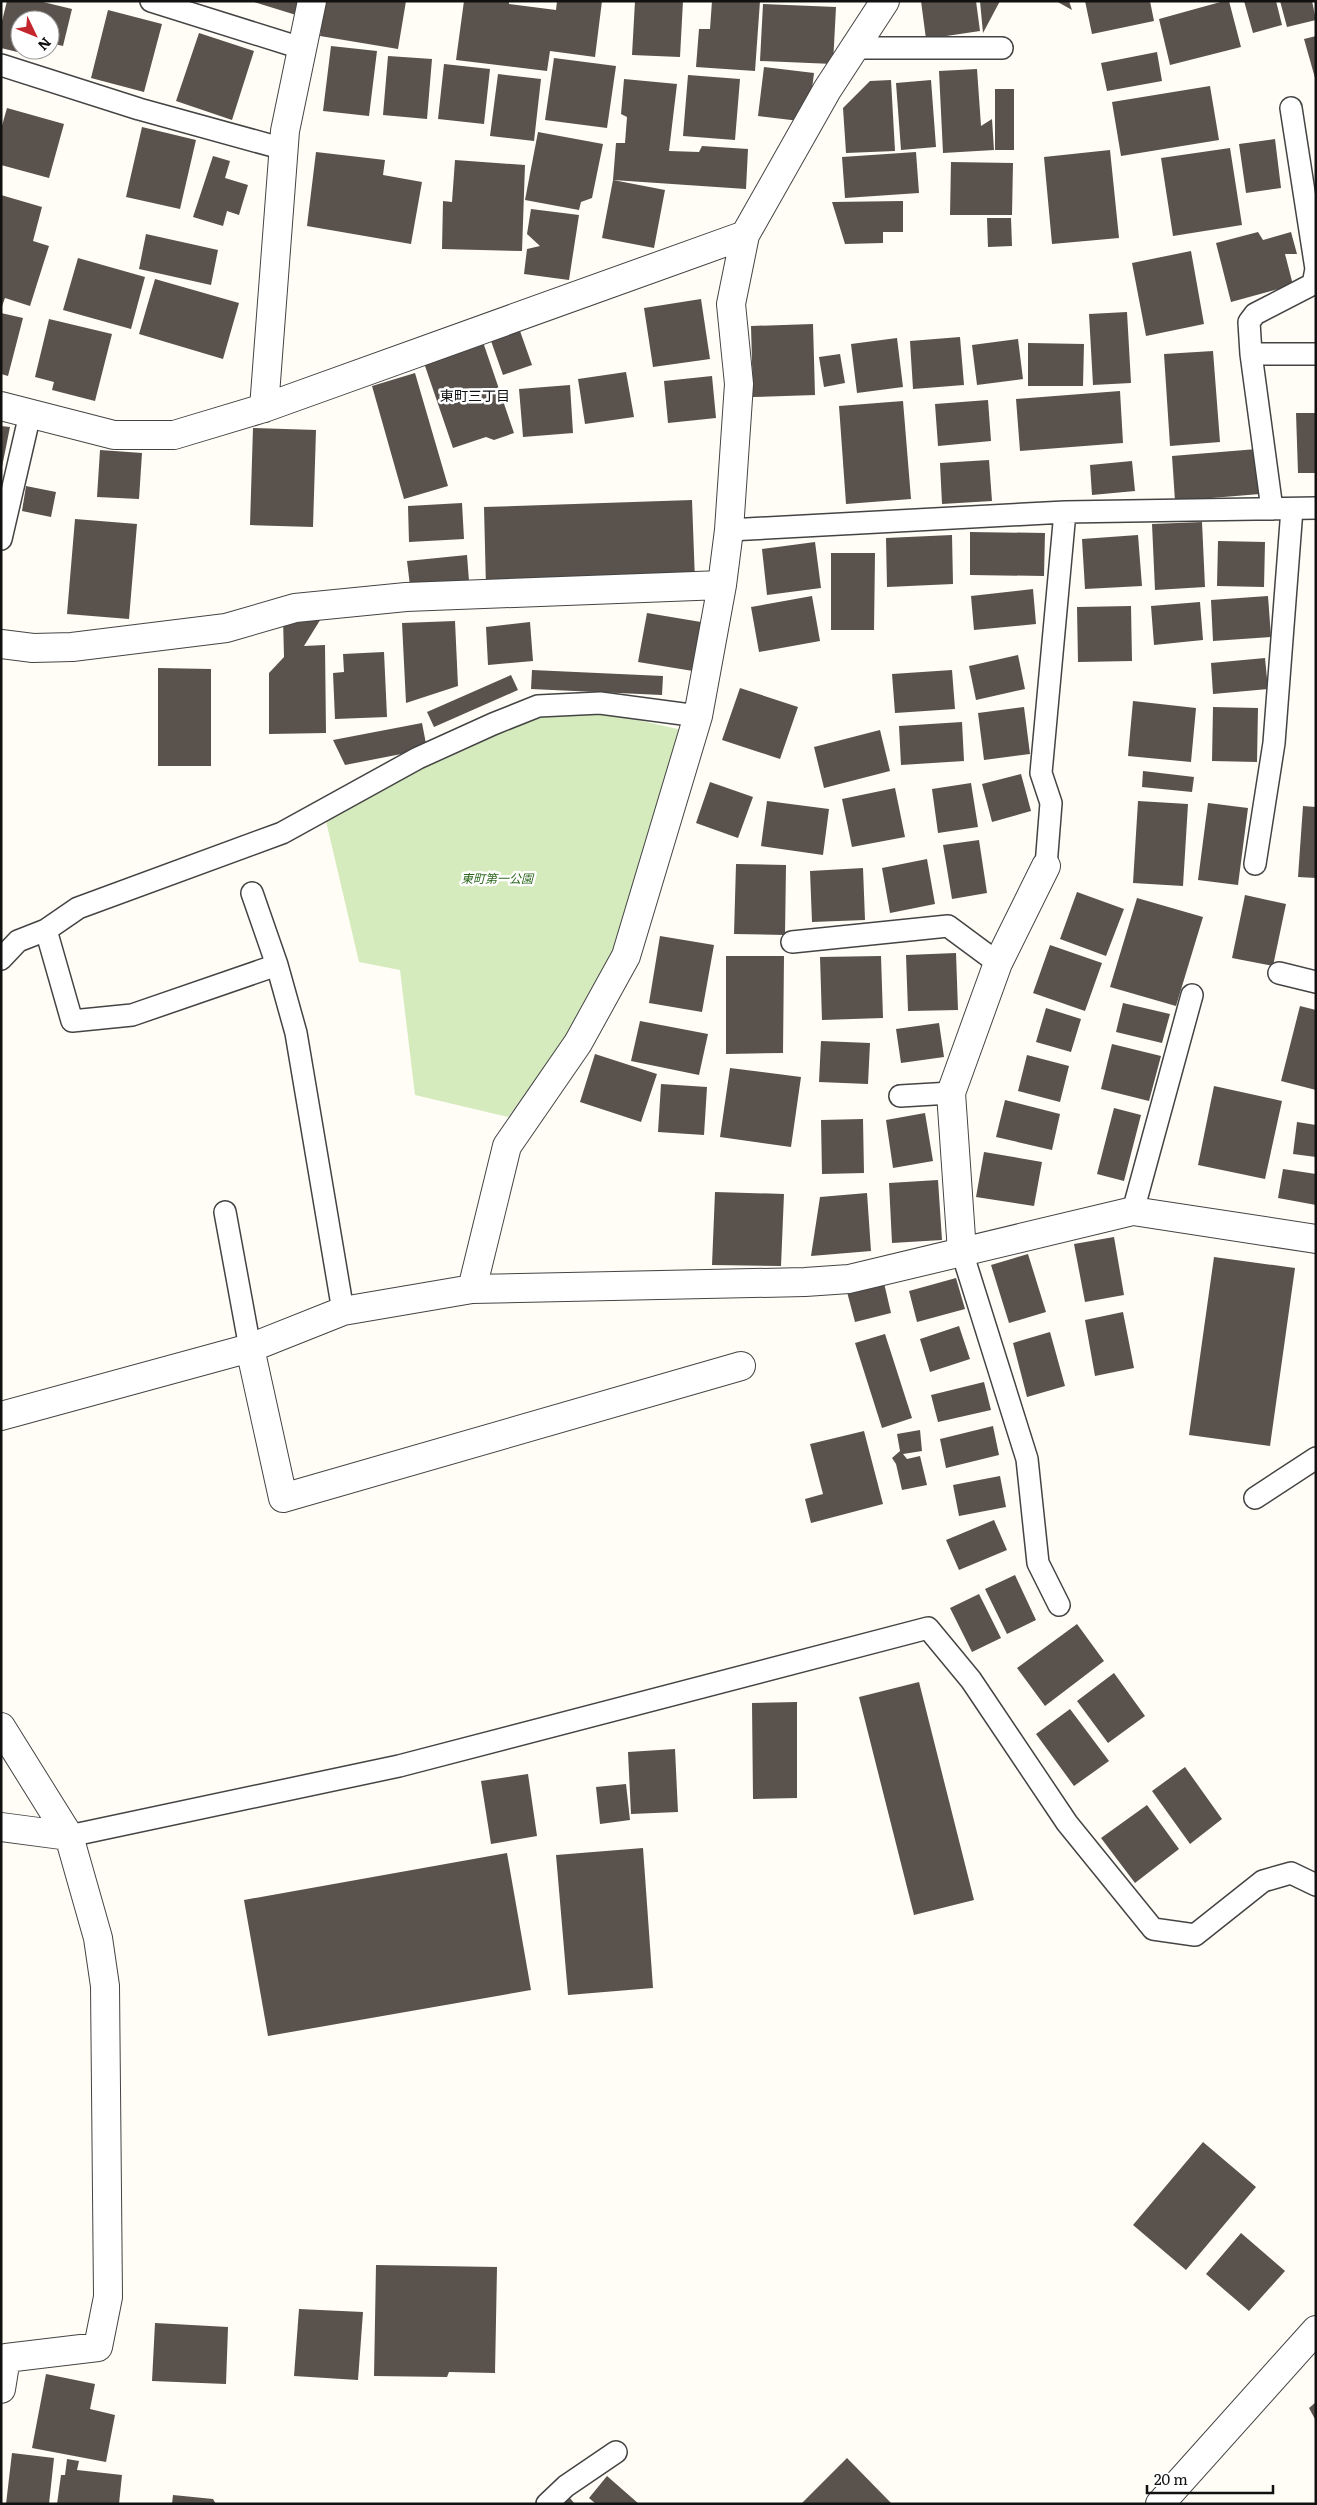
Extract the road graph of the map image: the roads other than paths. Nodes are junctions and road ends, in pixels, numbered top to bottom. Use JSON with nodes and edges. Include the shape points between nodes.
{"nodes":[{"id":1,"x":151,"y":1,"type":"edge"},
{"id":2,"x":312,"y":1,"type":"edge"},
{"id":3,"x":885,"y":1,"type":"edge"},
{"id":4,"x":302,"y":48,"type":"junction"},
{"id":5,"x":852,"y":48,"type":"junction"},
{"id":6,"x":1002,"y":48,"type":"dead end"},
{"id":7,"x":1,"y":65,"type":"edge"},
{"id":8,"x":1291,"y":108,"type":"dead end"},
{"id":9,"x":284,"y":149,"type":"junction"},
{"id":10,"x":745,"y":235,"type":"junction"},
{"id":11,"x":1251,"y":354,"type":"junction"},
{"id":12,"x":1316,"y":354,"type":"edge"},
{"id":13,"x":1,"y":406,"type":"edge"},
{"id":14,"x":264,"y":408,"type":"junction"},
{"id":15,"x":30,"y":414,"type":"junction"},
{"id":16,"x":1316,"y":508,"type":"edge"},
{"id":17,"x":1282,"y":509,"type":"junction"},
{"id":18,"x":1065,"y":512,"type":"junction"},
{"id":19,"x":729,"y":530,"type":"junction"},
{"id":20,"x":1,"y":540,"type":"edge"},
{"id":21,"x":722,"y":585,"type":"junction"},
{"id":22,"x":1,"y":644,"type":"edge"},
{"id":23,"x":698,"y":716,"type":"junction"},
{"id":24,"x":1255,"y":864,"type":"dead end"},
{"id":25,"x":1046,"y":866,"type":"joint"},
{"id":26,"x":252,"y":893,"type":"dead end"},
{"id":27,"x":46,"y":930,"type":"junction"},
{"id":28,"x":792,"y":942,"type":"dead end"},
{"id":29,"x":1,"y":959,"type":"edge"},
{"id":30,"x":998,"y":963,"type":"junction"},
{"id":31,"x":277,"y":965,"type":"junction"},
{"id":32,"x":1279,"y":973,"type":"dead end"},
{"id":33,"x":1316,"y":982,"type":"edge"},
{"id":34,"x":1192,"y":995,"type":"dead end"},
{"id":35,"x":951,"y":1093,"type":"junction"},
{"id":36,"x":900,"y":1096,"type":"dead end"},
{"id":37,"x":1133,"y":1211,"type":"junction"},
{"id":38,"x":225,"y":1212,"type":"dead end"},
{"id":39,"x":1316,"y":1239,"type":"edge"},
{"id":40,"x":962,"y":1252,"type":"junction"},
{"id":41,"x":472,"y":1289,"type":"junction"},
{"id":42,"x":343,"y":1311,"type":"junction"},
{"id":43,"x":250,"y":1348,"type":"junction"},
{"id":44,"x":741,"y":1366,"type":"dead end"},
{"id":45,"x":1,"y":1416,"type":"edge"},
{"id":46,"x":1316,"y":1458,"type":"edge"},
{"id":47,"x":1255,"y":1498,"type":"dead end"},
{"id":48,"x":1059,"y":1605,"type":"dead end"},
{"id":49,"x":1,"y":1727,"type":"edge"},
{"id":50,"x":1,"y":1827,"type":"edge"},
{"id":51,"x":69,"y":1836,"type":"junction"},
{"id":52,"x":1316,"y":1885,"type":"edge"},
{"id":53,"x":1316,"y":2330,"type":"edge"},
{"id":54,"x":1,"y":2389,"type":"edge"},
{"id":55,"x":616,"y":2452,"type":"dead end"},
{"id":56,"x":547,"y":2504,"type":"edge"},
{"id":57,"x":1160,"y":2504,"type":"edge"}],
"edges":[{"from":1,"to":4,"type":"lane"},
{"from":2,"to":4,"type":"street"},
{"from":3,"to":5,"type":"street"},
{"from":4,"to":9,"type":"street"},
{"from":5,"to":6,"type":"lane"},
{"from":5,"to":10,"type":"street"},
{"from":7,"to":9,"type":"lane","via":[[139,109]]},
{"from":8,"to":11,"type":"lane","via":[[1316,269],[1313,284],[1256,314],[1249,322]]},
{"from":9,"to":14,"type":"street"},
{"from":10,"to":14,"type":"street"},
{"from":10,"to":19,"type":"street","via":[[731,304],[739,384]]},
{"from":11,"to":12,"type":"lane"},
{"from":11,"to":17,"type":"lane"},
{"from":13,"to":15,"type":"street"},
{"from":14,"to":15,"type":"street","via":[[174,435],[114,435]]},
{"from":15,"to":20,"type":"lane"},
{"from":16,"to":17,"type":"lane"},
{"from":17,"to":18,"type":"lane"},
{"from":17,"to":24,"type":"lane","via":[[1274,743]]},
{"from":18,"to":19,"type":"lane"},
{"from":18,"to":25,"type":"lane","via":[[1041,773],[1051,804]]},
{"from":19,"to":21,"type":"street"},
{"from":21,"to":22,"type":"street","via":[[406,597],[295,608],[226,628],[72,647],[33,648]]},
{"from":21,"to":23,"type":"street"},
{"from":23,"to":27,"type":"lane","via":[[600,703],[538,706],[418,758],[282,833],[78,908]]},
{"from":23,"to":41,"type":"street","via":[[626,956],[578,1043],[506,1146]]},
{"from":25,"to":30,"type":"street"},
{"from":26,"to":31,"type":"lane"},
{"from":27,"to":29,"type":"lane","via":[[18,941]]},
{"from":27,"to":31,"type":"lane","via":[[72,1021],[132,1015]]},
{"from":28,"to":30,"type":"lane","via":[[948,926]]},
{"from":30,"to":35,"type":"street"},
{"from":31,"to":42,"type":"lane","via":[[296,1033]]},
{"from":32,"to":33,"type":"lane"},
{"from":34,"to":37,"type":"lane"},
{"from":35,"to":36,"type":"lane"},
{"from":35,"to":40,"type":"street"},
{"from":37,"to":39,"type":"street"},
{"from":37,"to":40,"type":"street"},
{"from":38,"to":43,"type":"lane"},
{"from":40,"to":41,"type":"street","via":[[849,1279],[814,1282]]},
{"from":40,"to":48,"type":"lane","via":[[1027,1459],[1038,1563]]},
{"from":41,"to":42,"type":"street"},
{"from":42,"to":43,"type":"street"},
{"from":43,"to":44,"type":"street","via":[[283,1498]]},
{"from":43,"to":45,"type":"street"},
{"from":46,"to":47,"type":"lane"},
{"from":49,"to":51,"type":"street"},
{"from":50,"to":51,"type":"street"},
{"from":51,"to":52,"type":"lane","via":[[399,1766],[928,1628],[971,1680],[1067,1823],[1153,1929],[1195,1936],[1263,1881],[1291,1873]]},
{"from":51,"to":54,"type":"street","via":[[98,1938],[105,1986],[108,2297],[98,2347],[6,2358]]},
{"from":53,"to":57,"type":"street"},
{"from":55,"to":56,"type":"lane","via":[[566,2486]]}]}
